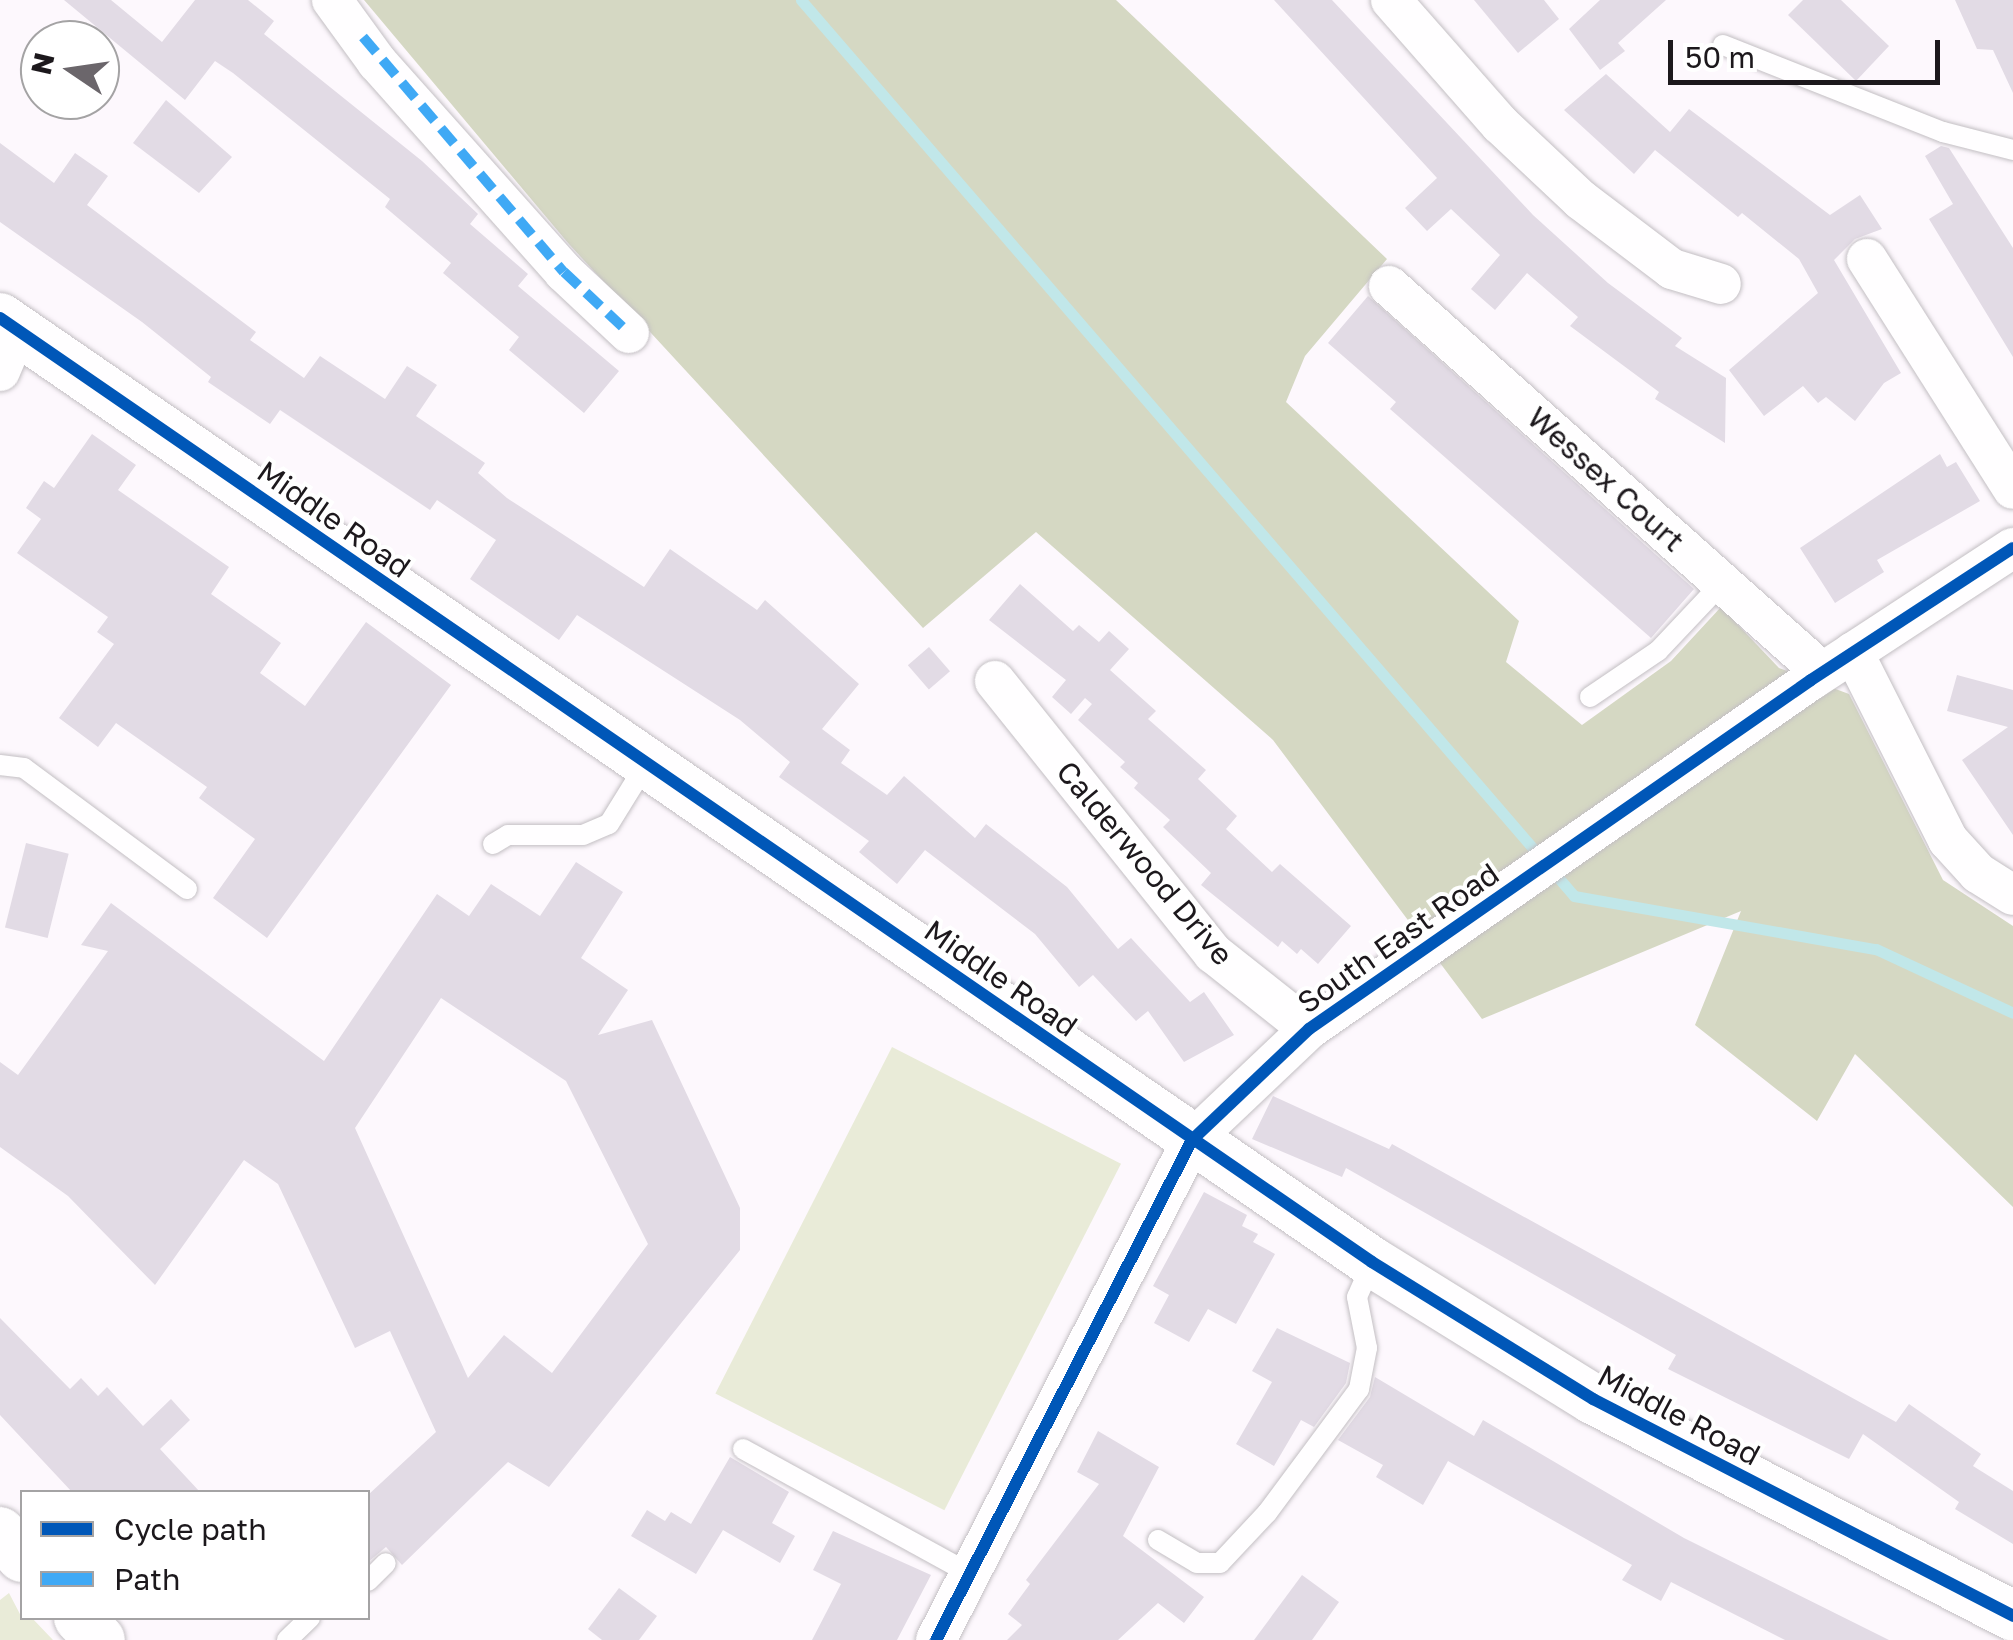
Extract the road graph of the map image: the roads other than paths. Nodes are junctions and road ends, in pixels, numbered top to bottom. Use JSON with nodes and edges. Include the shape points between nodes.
{"nodes":[{"id":1,"x":332,"y":0,"type":"edge"},
{"id":2,"x":1392,"y":0,"type":"edge"},
{"id":3,"x":1723,"y":45,"type":"dead end"},
{"id":4,"x":2013,"y":150,"type":"edge"},
{"id":5,"x":1867,"y":258,"type":"dead end"},
{"id":6,"x":1721,"y":284,"type":"dead end"},
{"id":7,"x":1389,"y":286,"type":"dead end"},
{"id":8,"x":630,"y":333,"type":"dead end"},
{"id":9,"x":6,"y":340,"type":"edge"},
{"id":10,"x":2013,"y":489,"type":"edge"},
{"id":11,"x":2013,"y":548,"type":"edge"},
{"id":12,"x":1722,"y":582,"type":"junction"},
{"id":13,"x":1838,"y":662,"type":"junction"},
{"id":14,"x":995,"y":681,"type":"dead end"},
{"id":15,"x":1590,"y":697,"type":"dead end"},
{"id":16,"x":646,"y":764,"type":"junction"},
{"id":17,"x":0,"y":766,"type":"edge"},
{"id":18,"x":493,"y":844,"type":"dead end"},
{"id":19,"x":187,"y":889,"type":"dead end"},
{"id":20,"x":2013,"y":895,"type":"edge"},
{"id":21,"x":1309,"y":1030,"type":"junction"},
{"id":22,"x":1192,"y":1140,"type":"junction"},
{"id":23,"x":1372,"y":1262,"type":"junction"},
{"id":24,"x":743,"y":1449,"type":"dead end"},
{"id":25,"x":0,"y":1532,"type":"edge"},
{"id":26,"x":1158,"y":1540,"type":"dead end"},
{"id":27,"x":20,"y":1555,"type":"edge"},
{"id":28,"x":386,"y":1564,"type":"dead end"},
{"id":29,"x":970,"y":1574,"type":"junction"},
{"id":30,"x":370,"y":1579,"type":"edge"},
{"id":31,"x":2013,"y":1616,"type":"edge"},
{"id":32,"x":81,"y":1620,"type":"edge"},
{"id":33,"x":308,"y":1620,"type":"edge"},
{"id":34,"x":100,"y":1640,"type":"edge"},
{"id":35,"x":286,"y":1640,"type":"edge"},
{"id":36,"x":936,"y":1640,"type":"edge"}],
"edges":[{"from":1,"to":8,"type":"street","via":[[564,272]]},
{"from":2,"to":6,"type":"street","via":[[1500,124],[1581,200],[1672,270]]},
{"from":3,"to":4,"type":"lane","via":[[1943,132]]},
{"from":5,"to":10,"type":"street"},
{"from":7,"to":12,"type":"street","name":"Wessex Court"},
{"from":9,"to":16,"type":"street","name":"Middle Road"},
{"from":11,"to":13,"type":"street","name":"South East Road"},
{"from":12,"to":13,"type":"street","name":"Wessex Court"},
{"from":12,"to":15,"type":"lane","via":[[1658,651]]},
{"from":13,"to":20,"type":"street","via":[[1948,840],[1978,873]]},
{"from":13,"to":21,"type":"street","name":"South East Road"},
{"from":14,"to":21,"type":"street","name":"Calderwood Drive","via":[[1213,953]]},
{"from":16,"to":18,"type":"lane","via":[[610,824],[583,835],[508,835]]},
{"from":16,"to":22,"type":"street","name":"Middle Road"},
{"from":17,"to":19,"type":"lane","via":[[24,768]]},
{"from":21,"to":22,"type":"street","name":"South East Road"},
{"from":22,"to":23,"type":"street","name":"Middle Road"},
{"from":22,"to":29,"type":"street","name":"South East Road"},
{"from":23,"to":26,"type":"lane","via":[[1357,1297],[1367,1348],[1358,1389],[1266,1513],[1220,1563],[1197,1563]]},
{"from":23,"to":31,"type":"street","name":"Middle Road","via":[[1593,1399]]},
{"from":24,"to":29,"type":"lane"},
{"from":25,"to":27,"type":"street"},
{"from":28,"to":30,"type":"lane"},
{"from":29,"to":36,"type":"street","name":"South East Road"},
{"from":32,"to":34,"type":"street"},
{"from":33,"to":35,"type":"lane"}]}
